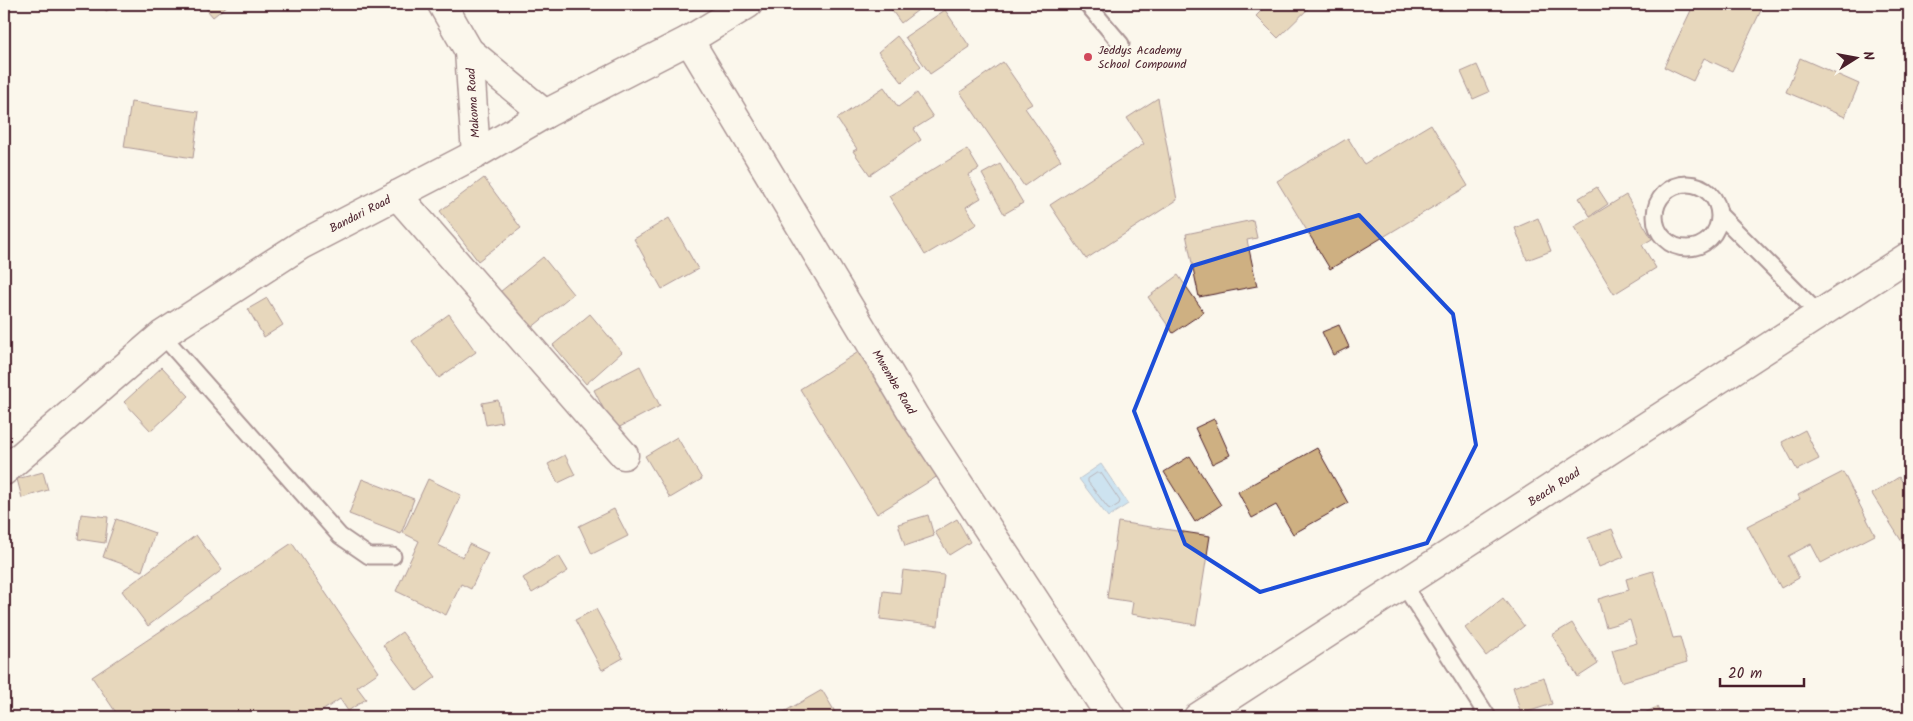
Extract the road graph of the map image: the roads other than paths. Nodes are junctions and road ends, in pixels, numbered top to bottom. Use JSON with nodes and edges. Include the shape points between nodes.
{"nodes":[{"id":1,"x":442,"y":4,"type":"edge"},
{"id":2,"x":748,"y":4,"type":"edge"},
{"id":3,"x":1087,"y":4,"type":"edge"},
{"id":4,"x":688,"y":40,"type":"junction"},
{"id":5,"x":1121,"y":44,"type":"dead end"},
{"id":6,"x":469,"y":51,"type":"junction"},
{"id":7,"x":545,"y":114,"type":"junction"},
{"id":8,"x":476,"y":154,"type":"junction"},
{"id":9,"x":397,"y":195,"type":"junction"},
{"id":10,"x":1720,"y":214,"type":"junction"},
{"id":11,"x":1909,"y":256,"type":"edge"},
{"id":12,"x":1819,"y":314,"type":"junction"},
{"id":13,"x":162,"y":335,"type":"junction"},
{"id":14,"x":624,"y":455,"type":"dead end"},
{"id":15,"x":4,"y":471,"type":"edge"},
{"id":16,"x":393,"y":556,"type":"dead end"},
{"id":17,"x":1403,"y":584,"type":"junction"},
{"id":18,"x":1111,"y":717,"type":"edge"},
{"id":19,"x":1198,"y":717,"type":"edge"},
{"id":20,"x":1488,"y":717,"type":"edge"}],
"edges":[{"from":1,"to":6,"type":"street","name":"Makoma Road"},
{"from":2,"to":4,"type":"street","name":"Bandari Road"},
{"from":3,"to":5,"type":"lane"},
{"from":4,"to":7,"type":"street","name":"Bandari Road"},
{"from":4,"to":18,"type":"street","name":"Mwembe Road","via":[[915,417]]},
{"from":6,"to":7,"type":"street","name":"Makoma Road"},
{"from":6,"to":8,"type":"street","name":"Makoma Road"},
{"from":7,"to":8,"type":"street","name":"Bandari Road"},
{"from":8,"to":9,"type":"street","name":"Bandari Road"},
{"from":9,"to":13,"type":"street","name":"Bandari Road","via":[[301,245]]},
{"from":9,"to":14,"type":"street"},
{"from":10,"to":10,"type":"lane","via":[[1714,198],[1702,187],[1685,183],[1669,189],[1657,201],[1654,218],[1659,234],[1672,246],[1688,249],[1704,244],[1716,231]]},
{"from":10,"to":12,"type":"lane"},
{"from":11,"to":12,"type":"street","name":"Beach Road"},
{"from":12,"to":17,"type":"street","name":"Beach Road"},
{"from":13,"to":15,"type":"street","name":"Bandari Road"},
{"from":13,"to":16,"type":"lane","via":[[340,536],[369,556]]},
{"from":17,"to":19,"type":"street","name":"Beach Road"},
{"from":17,"to":20,"type":"lane"}]}
